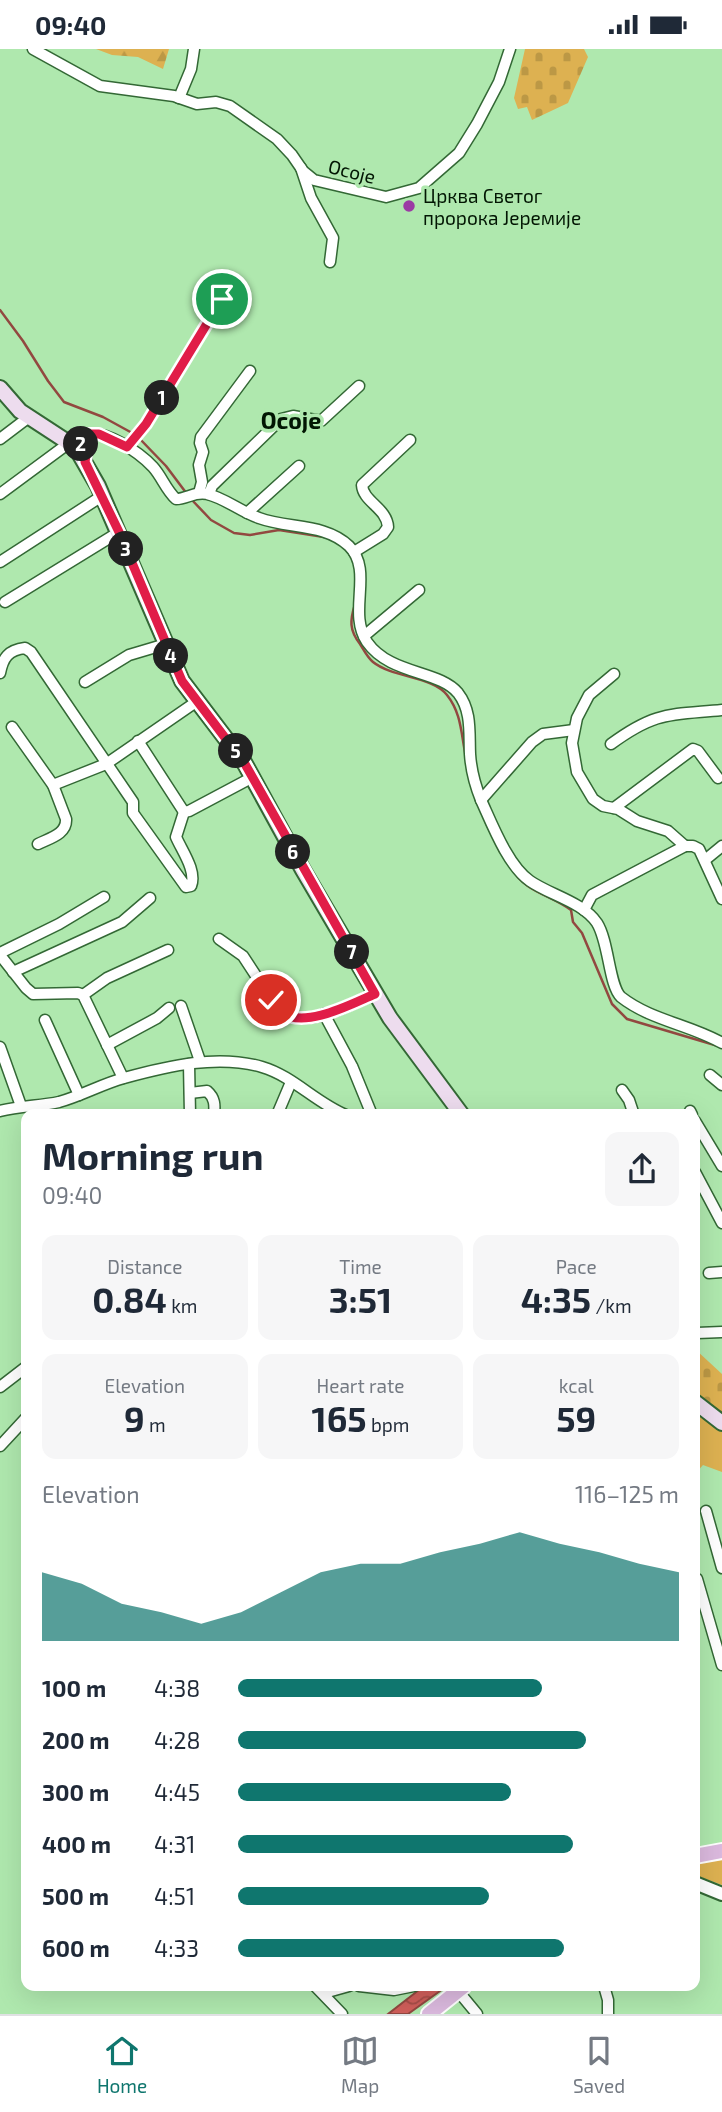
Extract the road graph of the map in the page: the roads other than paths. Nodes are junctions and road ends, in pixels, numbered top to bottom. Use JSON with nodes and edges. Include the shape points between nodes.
{"nodes":[{"id":1,"x":33,"y":49,"type":"edge"},
{"id":2,"x":194,"y":49,"type":"edge"},
{"id":3,"x":510,"y":49,"type":"edge"},
{"id":4,"x":179,"y":98,"type":"junction"},
{"id":5,"x":301,"y":168,"type":"junction"},
{"id":6,"x":330,"y":262,"type":"dead end"},
{"id":7,"x":228,"y":289,"type":"dead end"},
{"id":8,"x":250,"y":371,"type":"dead end"},
{"id":9,"x":359,"y":386,"type":"dead end"},
{"id":10,"x":0,"y":388,"type":"edge"},
{"id":11,"x":29,"y":418,"type":"junction"},
{"id":12,"x":0,"y":439,"type":"edge"},
{"id":13,"x":134,"y":440,"type":"junction"},
{"id":14,"x":410,"y":440,"type":"dead end"},
{"id":15,"x":69,"y":443,"type":"junction"},
{"id":16,"x":85,"y":462,"type":"junction"},
{"id":17,"x":299,"y":465,"type":"dead end"},
{"id":18,"x":0,"y":494,"type":"edge"},
{"id":19,"x":201,"y":494,"type":"junction"},
{"id":20,"x":102,"y":496,"type":"junction"},
{"id":21,"x":247,"y":513,"type":"junction"},
{"id":22,"x":119,"y":532,"type":"junction"},
{"id":23,"x":354,"y":552,"type":"junction"},
{"id":24,"x":0,"y":562,"type":"edge"},
{"id":25,"x":418,"y":590,"type":"dead end"},
{"id":26,"x":5,"y":602,"type":"dead end"},
{"id":27,"x":363,"y":636,"type":"junction"},
{"id":28,"x":166,"y":644,"type":"junction"},
{"id":29,"x":0,"y":673,"type":"edge"},
{"id":30,"x":614,"y":674,"type":"dead end"},
{"id":31,"x":85,"y":682,"type":"dead end"},
{"id":32,"x":196,"y":702,"type":"junction"},
{"id":33,"x":722,"y":710,"type":"edge"},
{"id":34,"x":12,"y":727,"type":"dead end"},
{"id":35,"x":574,"y":730,"type":"junction"},
{"id":36,"x":138,"y":741,"type":"junction"},
{"id":37,"x":611,"y":744,"type":"dead end"},
{"id":38,"x":106,"y":764,"type":"junction"},
{"id":39,"x":253,"y":777,"type":"junction"},
{"id":40,"x":718,"y":778,"type":"dead end"},
{"id":41,"x":53,"y":785,"type":"junction"},
{"id":42,"x":481,"y":800,"type":"junction"},
{"id":43,"x":614,"y":808,"type":"junction"},
{"id":44,"x":184,"y":812,"type":"junction"},
{"id":45,"x":38,"y":844,"type":"dead end"},
{"id":46,"x":685,"y":846,"type":"junction"},
{"id":47,"x":722,"y":846,"type":"edge"},
{"id":48,"x":705,"y":860,"type":"junction"},
{"id":49,"x":104,"y":897,"type":"dead end"},
{"id":50,"x":150,"y":898,"type":"dead end"},
{"id":51,"x":722,"y":899,"type":"edge"},
{"id":52,"x":584,"y":910,"type":"junction"},
{"id":53,"x":219,"y":939,"type":"dead end"},
{"id":54,"x":168,"y":950,"type":"dead end"},
{"id":55,"x":0,"y":954,"type":"edge"},
{"id":56,"x":13,"y":972,"type":"junction"},
{"id":57,"x":375,"y":994,"type":"junction"},
{"id":58,"x":83,"y":995,"type":"junction"},
{"id":59,"x":181,"y":1006,"type":"dead end"},
{"id":60,"x":169,"y":1008,"type":"dead end"},
{"id":61,"x":324,"y":1014,"type":"junction"},
{"id":62,"x":45,"y":1020,"type":"dead end"},
{"id":63,"x":722,"y":1044,"type":"edge"},
{"id":64,"x":107,"y":1045,"type":"junction"},
{"id":65,"x":0,"y":1047,"type":"edge"},
{"id":66,"x":194,"y":1063,"type":"junction"},
{"id":67,"x":710,"y":1075,"type":"dead end"},
{"id":68,"x":123,"y":1078,"type":"junction"},
{"id":69,"x":291,"y":1082,"type":"junction"},
{"id":70,"x":722,"y":1085,"type":"edge"},
{"id":71,"x":622,"y":1090,"type":"dead end"},
{"id":72,"x":190,"y":1093,"type":"junction"},
{"id":73,"x":79,"y":1095,"type":"junction"},
{"id":74,"x":48,"y":1103,"type":"junction"},
{"id":75,"x":20,"y":1106,"type":"junction"},
{"id":76,"x":48,"y":1109,"type":"edge"},
{"id":77,"x":190,"y":1109,"type":"edge"},
{"id":78,"x":214,"y":1109,"type":"edge"},
{"id":79,"x":280,"y":1109,"type":"edge"},
{"id":80,"x":333,"y":1109,"type":"edge"},
{"id":81,"x":370,"y":1109,"type":"edge"},
{"id":82,"x":458,"y":1109,"type":"edge"},
{"id":83,"x":632,"y":1109,"type":"edge"},
{"id":84,"x":0,"y":1111,"type":"edge"},
{"id":85,"x":700,"y":1129,"type":"edge"},
{"id":86,"x":722,"y":1166,"type":"edge"},
{"id":87,"x":700,"y":1182,"type":"edge"},
{"id":88,"x":722,"y":1223,"type":"edge"},
{"id":89,"x":722,"y":1272,"type":"edge"},
{"id":90,"x":709,"y":1273,"type":"dead end"},
{"id":91,"x":722,"y":1332,"type":"edge"},
{"id":92,"x":700,"y":1333,"type":"edge"},
{"id":93,"x":21,"y":1371,"type":"edge"},
{"id":94,"x":0,"y":1387,"type":"edge"},
{"id":95,"x":700,"y":1406,"type":"edge"},
{"id":96,"x":722,"y":1423,"type":"edge"},
{"id":97,"x":21,"y":1426,"type":"edge"},
{"id":98,"x":0,"y":1446,"type":"edge"},
{"id":99,"x":706,"y":1511,"type":"dead end"},
{"id":100,"x":722,"y":1568,"type":"edge"},
{"id":101,"x":700,"y":1589,"type":"edge"},
{"id":102,"x":722,"y":1665,"type":"edge"},
{"id":103,"x":722,"y":1851,"type":"edge"},
{"id":104,"x":700,"y":1855,"type":"edge"},
{"id":105,"x":700,"y":1885,"type":"edge"},
{"id":106,"x":722,"y":1894,"type":"edge"},
{"id":107,"x":321,"y":1991,"type":"edge"},
{"id":108,"x":458,"y":1991,"type":"edge"},
{"id":109,"x":462,"y":1991,"type":"edge"},
{"id":110,"x":605,"y":1991,"type":"edge"},
{"id":111,"x":342,"y":2014,"type":"edge"},
{"id":112,"x":429,"y":2014,"type":"edge"},
{"id":113,"x":477,"y":2014,"type":"edge"},
{"id":114,"x":608,"y":2014,"type":"edge"}],
"edges":[{"from":1,"to":4,"type":"street","name":"Осоје","via":[[100,86]]},
{"from":2,"to":4,"type":"street"},
{"from":3,"to":5,"type":"street","name":"Осоје","via":[[499,82],[465,143],[419,188],[386,197],[314,180]]},
{"from":4,"to":5,"type":"street","name":"Осоје","via":[[230,106],[277,139]]},
{"from":5,"to":6,"type":"street","via":[[311,198],[334,238]]},
{"from":7,"to":13,"type":"street"},
{"from":8,"to":19,"type":"street","via":[[201,437]]},
{"from":9,"to":19,"type":"street","via":[[321,421],[293,416],[281,419]]},
{"from":10,"to":11,"type":"main road"},
{"from":11,"to":12,"type":"street"},
{"from":11,"to":15,"type":"main road"},
{"from":13,"to":16,"type":"street","via":[[86,434],[82,439]]},
{"from":13,"to":19,"type":"street","via":[[173,496]]},
{"from":14,"to":23,"type":"street","via":[[362,485],[388,527]]},
{"from":15,"to":16,"type":"main road"},
{"from":15,"to":18,"type":"street"},
{"from":16,"to":20,"type":"main road"},
{"from":17,"to":21,"type":"street"},
{"from":19,"to":21,"type":"street"},
{"from":20,"to":22,"type":"main road"},
{"from":20,"to":24,"type":"street"},
{"from":21,"to":23,"type":"street","via":[[328,533]]},
{"from":22,"to":26,"type":"street"},
{"from":22,"to":28,"type":"main road"},
{"from":23,"to":27,"type":"street","via":[[360,572],[358,610]]},
{"from":25,"to":27,"type":"street"},
{"from":27,"to":42,"type":"street","via":[[381,657],[458,694],[469,722],[472,769]]},
{"from":28,"to":31,"type":"street","via":[[129,655]]},
{"from":28,"to":32,"type":"main road"},
{"from":29,"to":38,"type":"street","via":[[9,653],[24,648],[31,652]]},
{"from":30,"to":35,"type":"street","via":[[589,695]]},
{"from":32,"to":36,"type":"street"},
{"from":32,"to":39,"type":"main road"},
{"from":33,"to":37,"type":"street","via":[[659,716]]},
{"from":34,"to":41,"type":"street"},
{"from":35,"to":42,"type":"street","via":[[543,734],[532,742]]},
{"from":35,"to":43,"type":"street","via":[[577,772],[593,799]]},
{"from":36,"to":38,"type":"street"},
{"from":36,"to":44,"type":"street"},
{"from":38,"to":41,"type":"street"},
{"from":38,"to":44,"type":"street","via":[[133,802],[133,813],[186,887],[193,881],[191,869],[176,837]]},
{"from":39,"to":44,"type":"street"},
{"from":39,"to":57,"type":"main road"},
{"from":40,"to":43,"type":"street","via":[[693,749]]},
{"from":41,"to":45,"type":"street","via":[[67,824]]},
{"from":42,"to":52,"type":"street","via":[[523,876]]},
{"from":43,"to":46,"type":"street","via":[[668,831]]},
{"from":46,"to":48,"type":"street","via":[[699,849]]},
{"from":46,"to":52,"type":"street","via":[[592,895]]},
{"from":47,"to":48,"type":"street"},
{"from":48,"to":51,"type":"street"},
{"from":49,"to":55,"type":"street"},
{"from":50,"to":56,"type":"street","via":[[122,922]]},
{"from":52,"to":63,"type":"street","via":[[603,935],[619,995]]},
{"from":53,"to":61,"type":"street","via":[[243,956],[282,1013],[302,1018]]},
{"from":54,"to":58,"type":"street","via":[[107,978]]},
{"from":55,"to":56,"type":"street"},
{"from":56,"to":58,"type":"street","via":[[33,994]]},
{"from":57,"to":61,"type":"street"},
{"from":57,"to":82,"type":"main road"},
{"from":58,"to":64,"type":"street"},
{"from":59,"to":66,"type":"street"},
{"from":60,"to":64,"type":"street"},
{"from":61,"to":81,"type":"street"},
{"from":62,"to":73,"type":"street"},
{"from":64,"to":68,"type":"street"},
{"from":65,"to":75,"type":"street"},
{"from":66,"to":68,"type":"street"},
{"from":66,"to":69,"type":"street","via":[[249,1064]]},
{"from":66,"to":72,"type":"street"},
{"from":67,"to":70,"type":"street"},
{"from":68,"to":73,"type":"street"},
{"from":69,"to":79,"type":"street"},
{"from":69,"to":80,"type":"street"},
{"from":71,"to":83,"type":"street"},
{"from":72,"to":77,"type":"street"},
{"from":72,"to":78,"type":"street","via":[[211,1094]]},
{"from":73,"to":74,"type":"street"},
{"from":74,"to":75,"type":"street"},
{"from":74,"to":76,"type":"street"},
{"from":75,"to":84,"type":"street"},
{"from":85,"to":86,"type":"street"},
{"from":87,"to":88,"type":"street"},
{"from":89,"to":90,"type":"street"},
{"from":91,"to":92,"type":"street"},
{"from":93,"to":94,"type":"street"},
{"from":95,"to":96,"type":"main road"},
{"from":97,"to":98,"type":"street"},
{"from":99,"to":100,"type":"street"},
{"from":101,"to":102,"type":"street"},
{"from":103,"to":104,"type":"main road"},
{"from":105,"to":106,"type":"street"},
{"from":107,"to":111,"type":"street"},
{"from":108,"to":112,"type":"main road"},
{"from":109,"to":113,"type":"street"},
{"from":110,"to":114,"type":"street"}]}
